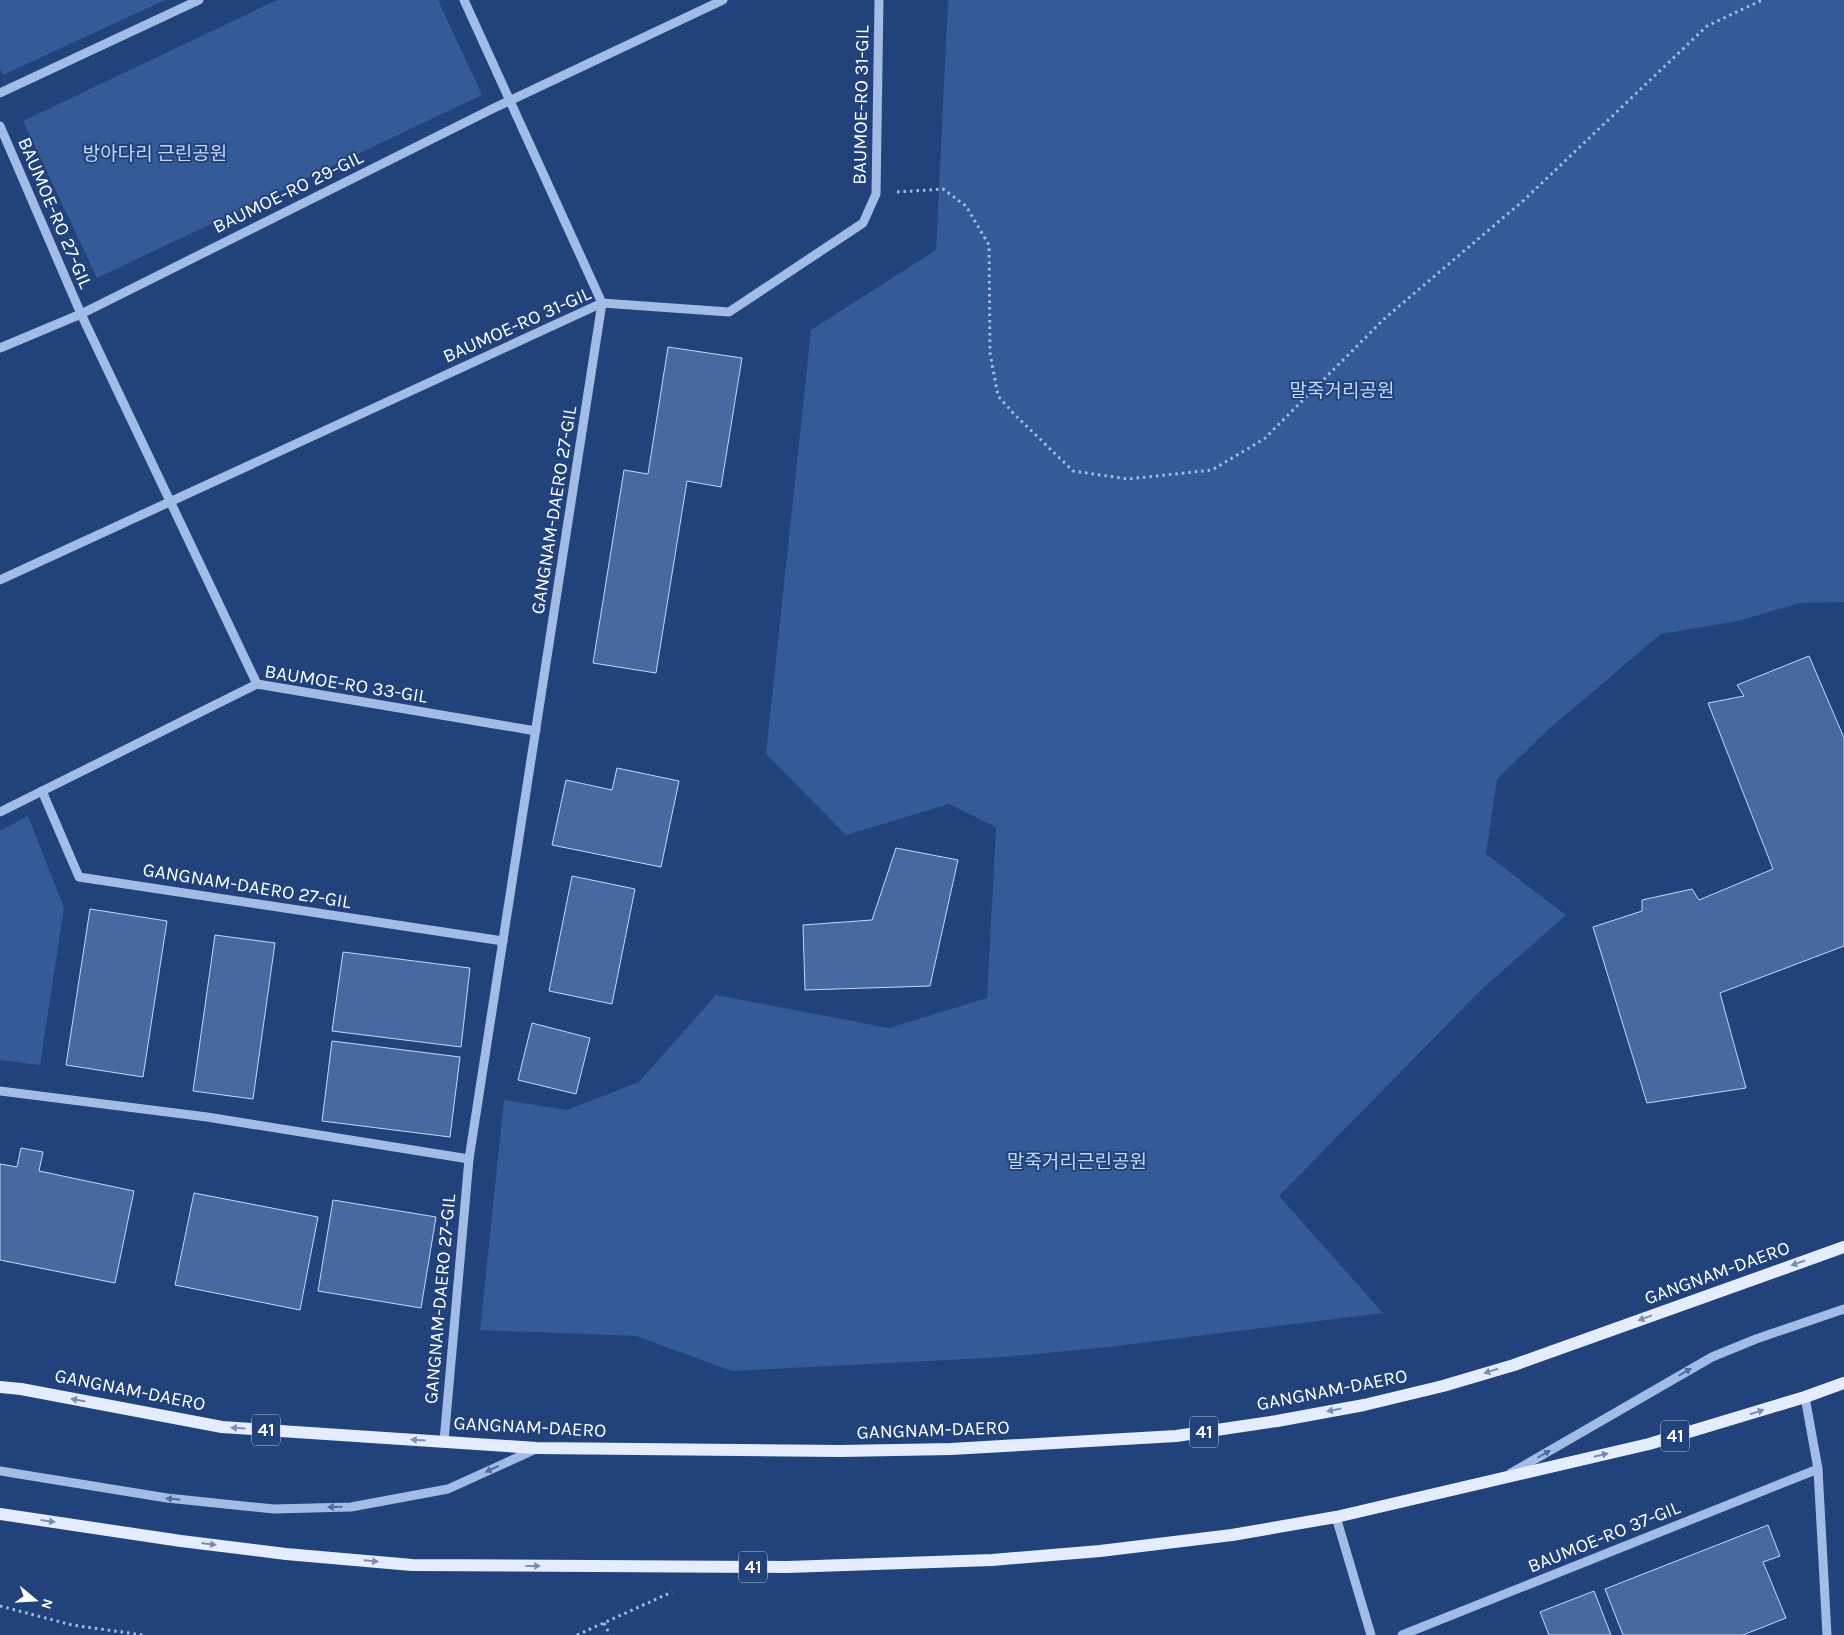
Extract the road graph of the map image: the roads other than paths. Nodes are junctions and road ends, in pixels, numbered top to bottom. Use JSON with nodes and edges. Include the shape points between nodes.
{"nodes":[{"id":1,"x":199,"y":0,"type":"edge"},
{"id":2,"x":464,"y":0,"type":"edge"},
{"id":3,"x":723,"y":0,"type":"edge"},
{"id":4,"x":879,"y":0,"type":"edge"},
{"id":5,"x":0,"y":93,"type":"edge"},
{"id":6,"x":510,"y":100,"type":"junction"},
{"id":7,"x":0,"y":126,"type":"edge"},
{"id":8,"x":602,"y":303,"type":"junction"},
{"id":9,"x":81,"y":314,"type":"junction"},
{"id":10,"x":0,"y":348,"type":"edge"},
{"id":11,"x":170,"y":502,"type":"junction"},
{"id":12,"x":0,"y":580,"type":"edge"},
{"id":13,"x":258,"y":684,"type":"junction"},
{"id":14,"x":536,"y":731,"type":"junction"},
{"id":15,"x":42,"y":791,"type":"junction"},
{"id":16,"x":0,"y":812,"type":"edge"},
{"id":17,"x":503,"y":941,"type":"junction"},
{"id":18,"x":0,"y":1091,"type":"edge"},
{"id":19,"x":469,"y":1158,"type":"junction"},
{"id":20,"x":1844,"y":1248,"type":"edge"},
{"id":21,"x":1844,"y":1309,"type":"edge"},
{"id":22,"x":1844,"y":1383,"type":"edge"},
{"id":23,"x":0,"y":1386,"type":"edge"},
{"id":24,"x":1805,"y":1397,"type":"junction"},
{"id":25,"x":444,"y":1442,"type":"junction"},
{"id":26,"x":536,"y":1448,"type":"junction"},
{"id":27,"x":1818,"y":1469,"type":"junction"},
{"id":28,"x":0,"y":1471,"type":"edge"},
{"id":29,"x":1502,"y":1478,"type":"junction"},
{"id":30,"x":0,"y":1514,"type":"edge"},
{"id":31,"x":1336,"y":1517,"type":"junction"},
{"id":32,"x":1370,"y":1635,"type":"edge"},
{"id":33,"x":1402,"y":1635,"type":"edge"},
{"id":34,"x":1827,"y":1635,"type":"edge"}],
"edges":[{"from":1,"to":5,"type":"street"},
{"from":2,"to":6,"type":"street"},
{"from":3,"to":6,"type":"street"},
{"from":4,"to":8,"type":"street","name":"BAUMOE-RO 31-GIL","via":[[876,194],[863,223],[729,312]]},
{"from":6,"to":8,"type":"street"},
{"from":6,"to":9,"type":"street","name":"BAUMOE-RO 29-GIL"},
{"from":7,"to":9,"type":"street","name":"BAUMOE-RO 27-GIL"},
{"from":8,"to":11,"type":"street","name":"BAUMOE-RO 31-GIL"},
{"from":8,"to":14,"type":"street","name":"GANGNAM-DAERO 27-GIL"},
{"from":9,"to":10,"type":"street","name":"BAUMOE-RO 29-GIL"},
{"from":9,"to":11,"type":"street"},
{"from":11,"to":12,"type":"street","name":"BAUMOE-RO 31-GIL"},
{"from":11,"to":13,"type":"street"},
{"from":13,"to":14,"type":"street","name":"BAUMOE-RO 33-GIL"},
{"from":13,"to":15,"type":"street","name":"BAUMOE-RO 33-GIL"},
{"from":14,"to":17,"type":"street","name":"GANGNAM-DAERO 27-GIL"},
{"from":15,"to":16,"type":"street","name":"BAUMOE-RO 33-GIL"},
{"from":15,"to":17,"type":"street","name":"GANGNAM-DAERO 27-GIL","via":[[79,876]]},
{"from":17,"to":19,"type":"street","name":"GANGNAM-DAERO 27-GIL"},
{"from":18,"to":19,"type":"street","via":[[207,1117]]},
{"from":19,"to":25,"type":"street","name":"GANGNAM-DAERO 27-GIL"},
{"from":20,"to":26,"type":"main road","name":"GANGNAM-DAERO","number":"41","one_way":true,"via":[[1514,1365],[1373,1403],[1277,1421],[1176,1436],[951,1449]]},
{"from":29,"to":21,"type":"street","one_way":true,"via":[[1712,1357]]},
{"from":22,"to":24,"type":"main road","number":"41"},
{"from":25,"to":23,"type":"main road","name":"GANGNAM-DAERO","number":"41","one_way":true,"via":[[222,1427]]},
{"from":24,"to":27,"type":"street"},
{"from":29,"to":24,"type":"main road","number":"41","one_way":true,"via":[[1649,1444]]},
{"from":25,"to":26,"type":"main road","name":"GANGNAM-DAERO","number":"41"},
{"from":26,"to":28,"type":"street","one_way":true,"via":[[448,1489],[350,1506],[274,1509],[167,1498]]},
{"from":27,"to":33,"type":"street","name":"BAUMOE-RO 37-GIL"},
{"from":27,"to":34,"type":"street"},
{"from":29,"to":31,"type":"main road","number":"41"},
{"from":30,"to":31,"type":"main road","number":"41","one_way":true,"via":[[286,1554],[392,1563],[608,1567],[787,1567],[992,1560],[1232,1535]]},
{"from":31,"to":32,"type":"street"}]}
